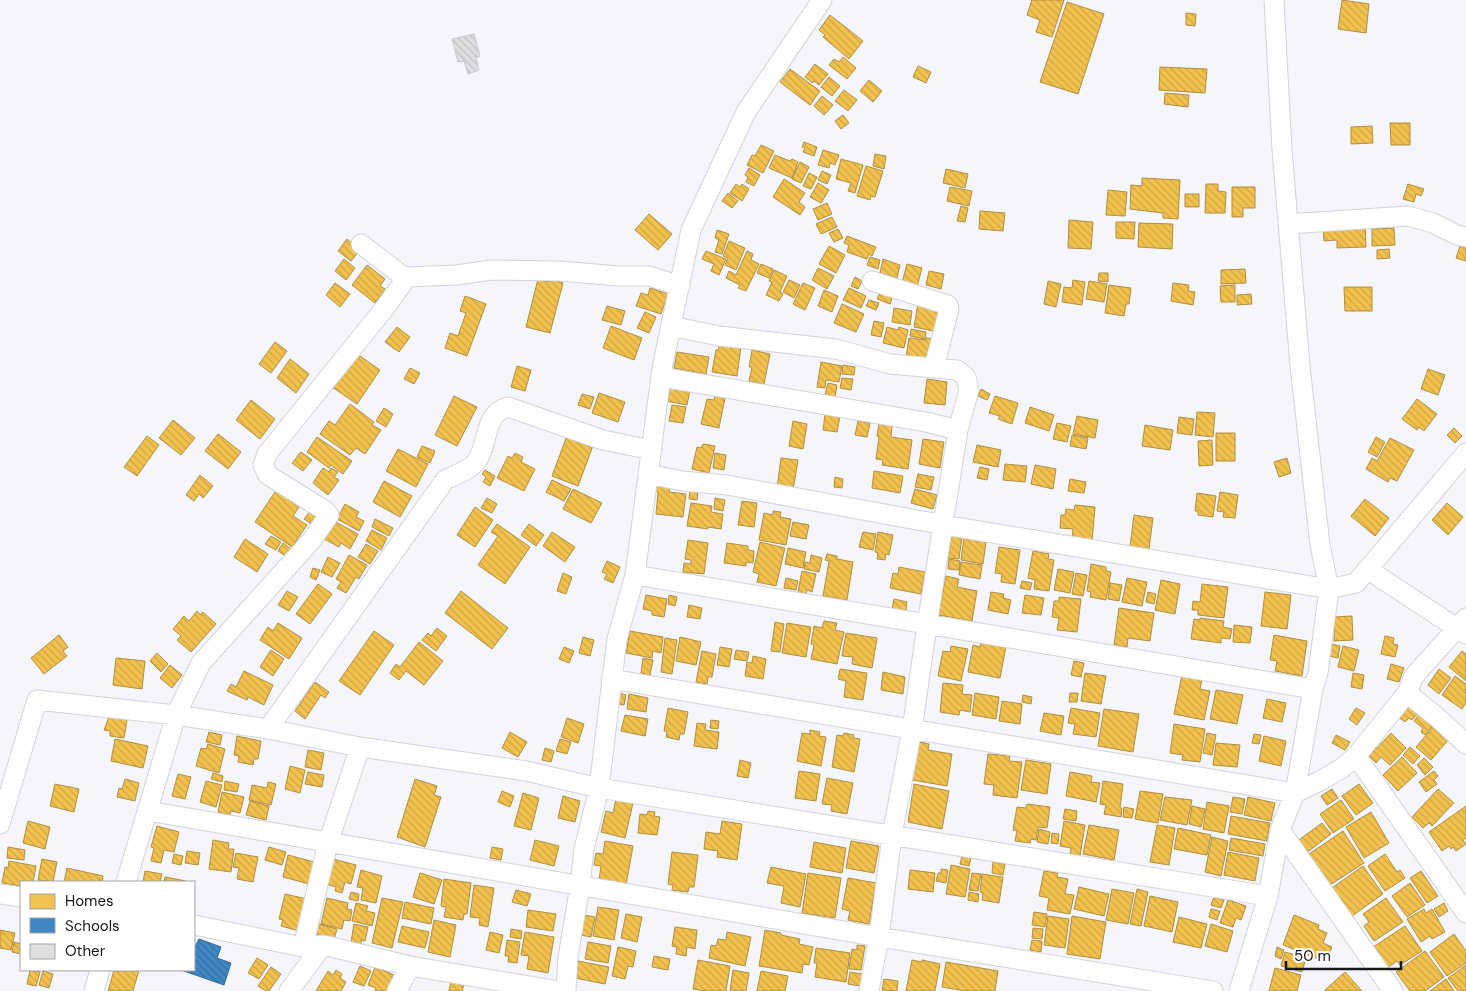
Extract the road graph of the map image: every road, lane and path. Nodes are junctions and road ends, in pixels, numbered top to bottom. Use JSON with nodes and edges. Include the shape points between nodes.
{"nodes":[{"id":1,"x":822,"y":0,"type":"edge"},
{"id":2,"x":1274,"y":0,"type":"edge"},
{"id":3,"x":1288,"y":224,"type":"junction"},
{"id":4,"x":1466,"y":236,"type":"edge"},
{"id":5,"x":361,"y":244,"type":"dead end"},
{"id":6,"x":407,"y":277,"type":"junction"},
{"id":7,"x":872,"y":281,"type":"dead end"},
{"id":8,"x":680,"y":286,"type":"junction"},
{"id":9,"x":671,"y":326,"type":"junction"},
{"id":10,"x":934,"y":368,"type":"junction"},
{"id":11,"x":661,"y":377,"type":"junction"},
{"id":12,"x":958,"y":430,"type":"junction"},
{"id":13,"x":652,"y":450,"type":"junction"},
{"id":14,"x":1466,"y":453,"type":"edge"},
{"id":15,"x":648,"y":474,"type":"junction"},
{"id":16,"x":944,"y":525,"type":"junction"},
{"id":17,"x":1367,"y":569,"type":"junction"},
{"id":18,"x":635,"y":575,"type":"junction"},
{"id":19,"x":1329,"y":589,"type":"junction"},
{"id":20,"x":927,"y":625,"type":"junction"},
{"id":21,"x":1463,"y":626,"type":"edge"},
{"id":22,"x":611,"y":679,"type":"junction"},
{"id":23,"x":1313,"y":689,"type":"junction"},
{"id":24,"x":1407,"y":693,"type":"junction"},
{"id":25,"x":176,"y":715,"type":"junction"},
{"id":26,"x":268,"y":729,"type":"junction"},
{"id":27,"x":912,"y":730,"type":"junction"},
{"id":28,"x":1466,"y":744,"type":"edge"},
{"id":29,"x":360,"y":747,"type":"junction"},
{"id":30,"x":1356,"y":756,"type":"junction"},
{"id":31,"x":599,"y":788,"type":"junction"},
{"id":32,"x":1295,"y":793,"type":"junction"},
{"id":33,"x":148,"y":811,"type":"junction"},
{"id":34,"x":0,"y":824,"type":"edge"},
{"id":35,"x":1280,"y":830,"type":"junction"},
{"id":36,"x":892,"y":835,"type":"junction"},
{"id":37,"x":328,"y":843,"type":"junction"},
{"id":38,"x":126,"y":881,"type":"edge"},
{"id":39,"x":580,"y":886,"type":"junction"},
{"id":40,"x":0,"y":894,"type":"edge"},
{"id":41,"x":1268,"y":896,"type":"junction"},
{"id":42,"x":20,"y":897,"type":"edge"},
{"id":43,"x":1465,"y":911,"type":"edge"},
{"id":44,"x":195,"y":925,"type":"edge"},
{"id":45,"x":879,"y":937,"type":"junction"},
{"id":46,"x":323,"y":945,"type":"junction"},
{"id":47,"x":303,"y":946,"type":"junction"},
{"id":48,"x":410,"y":966,"type":"junction"},
{"id":49,"x":100,"y":971,"type":"edge"},
{"id":50,"x":94,"y":991,"type":"edge"},
{"id":51,"x":288,"y":991,"type":"edge"},
{"id":52,"x":397,"y":991,"type":"edge"},
{"id":53,"x":559,"y":991,"type":"edge"},
{"id":54,"x":566,"y":991,"type":"edge"},
{"id":55,"x":869,"y":991,"type":"edge"},
{"id":56,"x":1213,"y":991,"type":"edge"},
{"id":57,"x":1239,"y":991,"type":"edge"},
{"id":58,"x":1393,"y":991,"type":"edge"}],
"edges":[{"from":1,"to":8,"type":"street","via":[[746,112],[691,230]]},
{"from":2,"to":3,"type":"street"},
{"from":3,"to":4,"type":"street","via":[[1408,216]]},
{"from":3,"to":19,"type":"street","via":[[1320,545]]},
{"from":5,"to":6,"type":"street"},
{"from":6,"to":8,"type":"street","via":[[492,270],[559,271],[649,276]]},
{"from":6,"to":25,"type":"street","via":[[266,454],[263,465],[268,476],[329,515],[311,541],[201,663]]},
{"from":7,"to":10,"type":"street","via":[[948,305]]},
{"from":8,"to":9,"type":"street"},
{"from":9,"to":10,"type":"street","via":[[719,336],[836,349],[890,364]]},
{"from":9,"to":11,"type":"street"},
{"from":10,"to":12,"type":"street","via":[[957,370],[966,377],[969,390]]},
{"from":11,"to":12,"type":"street"},
{"from":11,"to":13,"type":"street"},
{"from":12,"to":16,"type":"street"},
{"from":13,"to":15,"type":"street"},
{"from":13,"to":26,"type":"street","via":[[603,440],[508,408],[500,409],[492,417],[475,464],[445,480]]},
{"from":14,"to":17,"type":"street"},
{"from":15,"to":16,"type":"street","via":[[727,485]]},
{"from":15,"to":18,"type":"street"},
{"from":16,"to":19,"type":"street"},
{"from":16,"to":20,"type":"street"},
{"from":17,"to":19,"type":"street","via":[[1356,583]]},
{"from":17,"to":21,"type":"street"},
{"from":18,"to":20,"type":"street"},
{"from":18,"to":22,"type":"street","via":[[617,639]]},
{"from":19,"to":23,"type":"street"},
{"from":20,"to":23,"type":"street"},
{"from":20,"to":27,"type":"street"},
{"from":21,"to":24,"type":"street","via":[[1414,676]]},
{"from":22,"to":27,"type":"street"},
{"from":22,"to":31,"type":"street"},
{"from":23,"to":32,"type":"street"},
{"from":24,"to":28,"type":"street"},
{"from":24,"to":30,"type":"street"},
{"from":25,"to":26,"type":"street"},
{"from":25,"to":33,"type":"street"},
{"from":25,"to":34,"type":"street","via":[[37,700]]},
{"from":26,"to":29,"type":"street"},
{"from":27,"to":32,"type":"street"},
{"from":27,"to":36,"type":"street"},
{"from":29,"to":31,"type":"street","via":[[526,771]]},
{"from":29,"to":37,"type":"street"},
{"from":30,"to":32,"type":"street","via":[[1328,777]]},
{"from":30,"to":43,"type":"street"},
{"from":31,"to":36,"type":"street"},
{"from":31,"to":39,"type":"street","via":[[584,850]]},
{"from":32,"to":35,"type":"street"},
{"from":33,"to":37,"type":"street"},
{"from":33,"to":38,"type":"street"},
{"from":35,"to":41,"type":"street"},
{"from":35,"to":58,"type":"street"},
{"from":36,"to":41,"type":"street"},
{"from":36,"to":45,"type":"street"},
{"from":37,"to":39,"type":"street"},
{"from":37,"to":47,"type":"street"},
{"from":39,"to":45,"type":"street"},
{"from":39,"to":54,"type":"street","via":[[568,957]]},
{"from":40,"to":42,"type":"street"},
{"from":41,"to":57,"type":"street"},
{"from":44,"to":47,"type":"street"},
{"from":45,"to":55,"type":"street"},
{"from":45,"to":56,"type":"street"},
{"from":46,"to":47,"type":"street"},
{"from":46,"to":48,"type":"street"},
{"from":46,"to":51,"type":"street"},
{"from":48,"to":52,"type":"street"},
{"from":48,"to":53,"type":"street"},
{"from":49,"to":50,"type":"street"}]}
